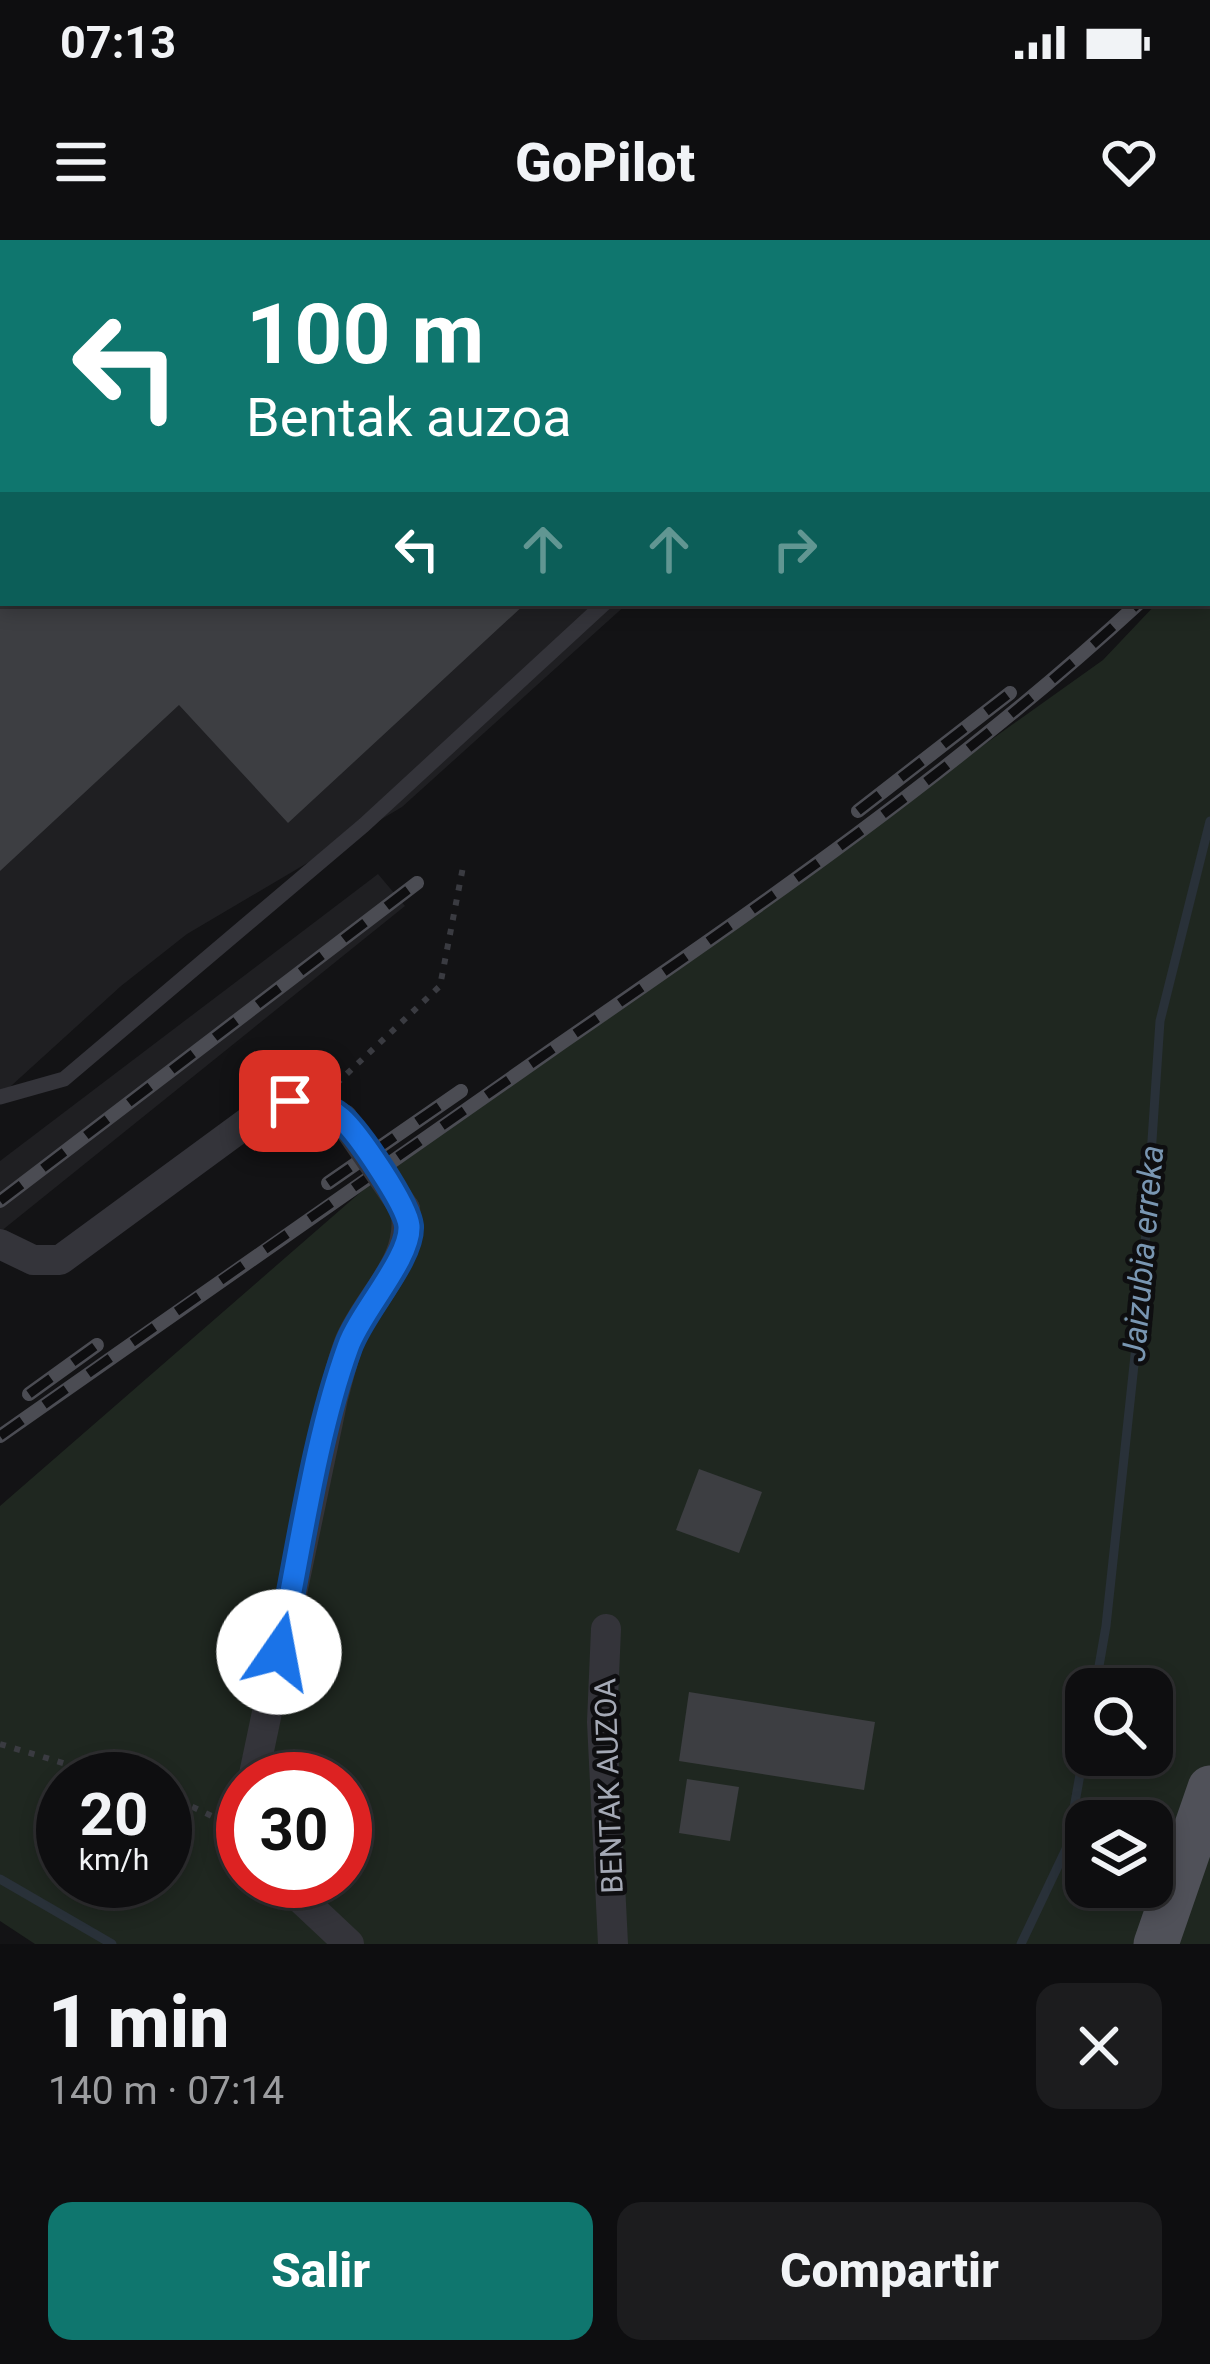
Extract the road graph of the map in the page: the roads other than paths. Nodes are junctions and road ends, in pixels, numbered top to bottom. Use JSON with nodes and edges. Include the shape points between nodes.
{"nodes":[{"id":1,"x":602,"y":606,"type":"edge"},
{"id":2,"x":0,"y":1097,"type":"edge"},
{"id":3,"x":0,"y":1244,"type":"edge"},
{"id":4,"x":607,"y":1629,"type":"dead end"},
{"id":5,"x":259,"y":1752,"type":"edge"},
{"id":6,"x":1210,"y":1788,"type":"edge"},
{"id":7,"x":311,"y":1908,"type":"edge"},
{"id":8,"x":349,"y":1944,"type":"edge"},
{"id":9,"x":614,"y":1944,"type":"edge"},
{"id":10,"x":1156,"y":1944,"type":"edge"}],
"edges":[{"from":1,"to":2,"type":"lane","via":[[364,825],[64,1079]]},
{"from":3,"to":5,"type":"street","bridge":true,"via":[[32,1261],[60,1260],[263,1111],[290,1101],[329,1111],[405,1210],[402,1256],[349,1344],[333,1397]]},
{"from":4,"to":9,"type":"street","name":"BENTAK AUZOA","via":[[602,1722]]},
{"from":6,"to":10,"type":"main road"},
{"from":7,"to":8,"type":"street"}]}
